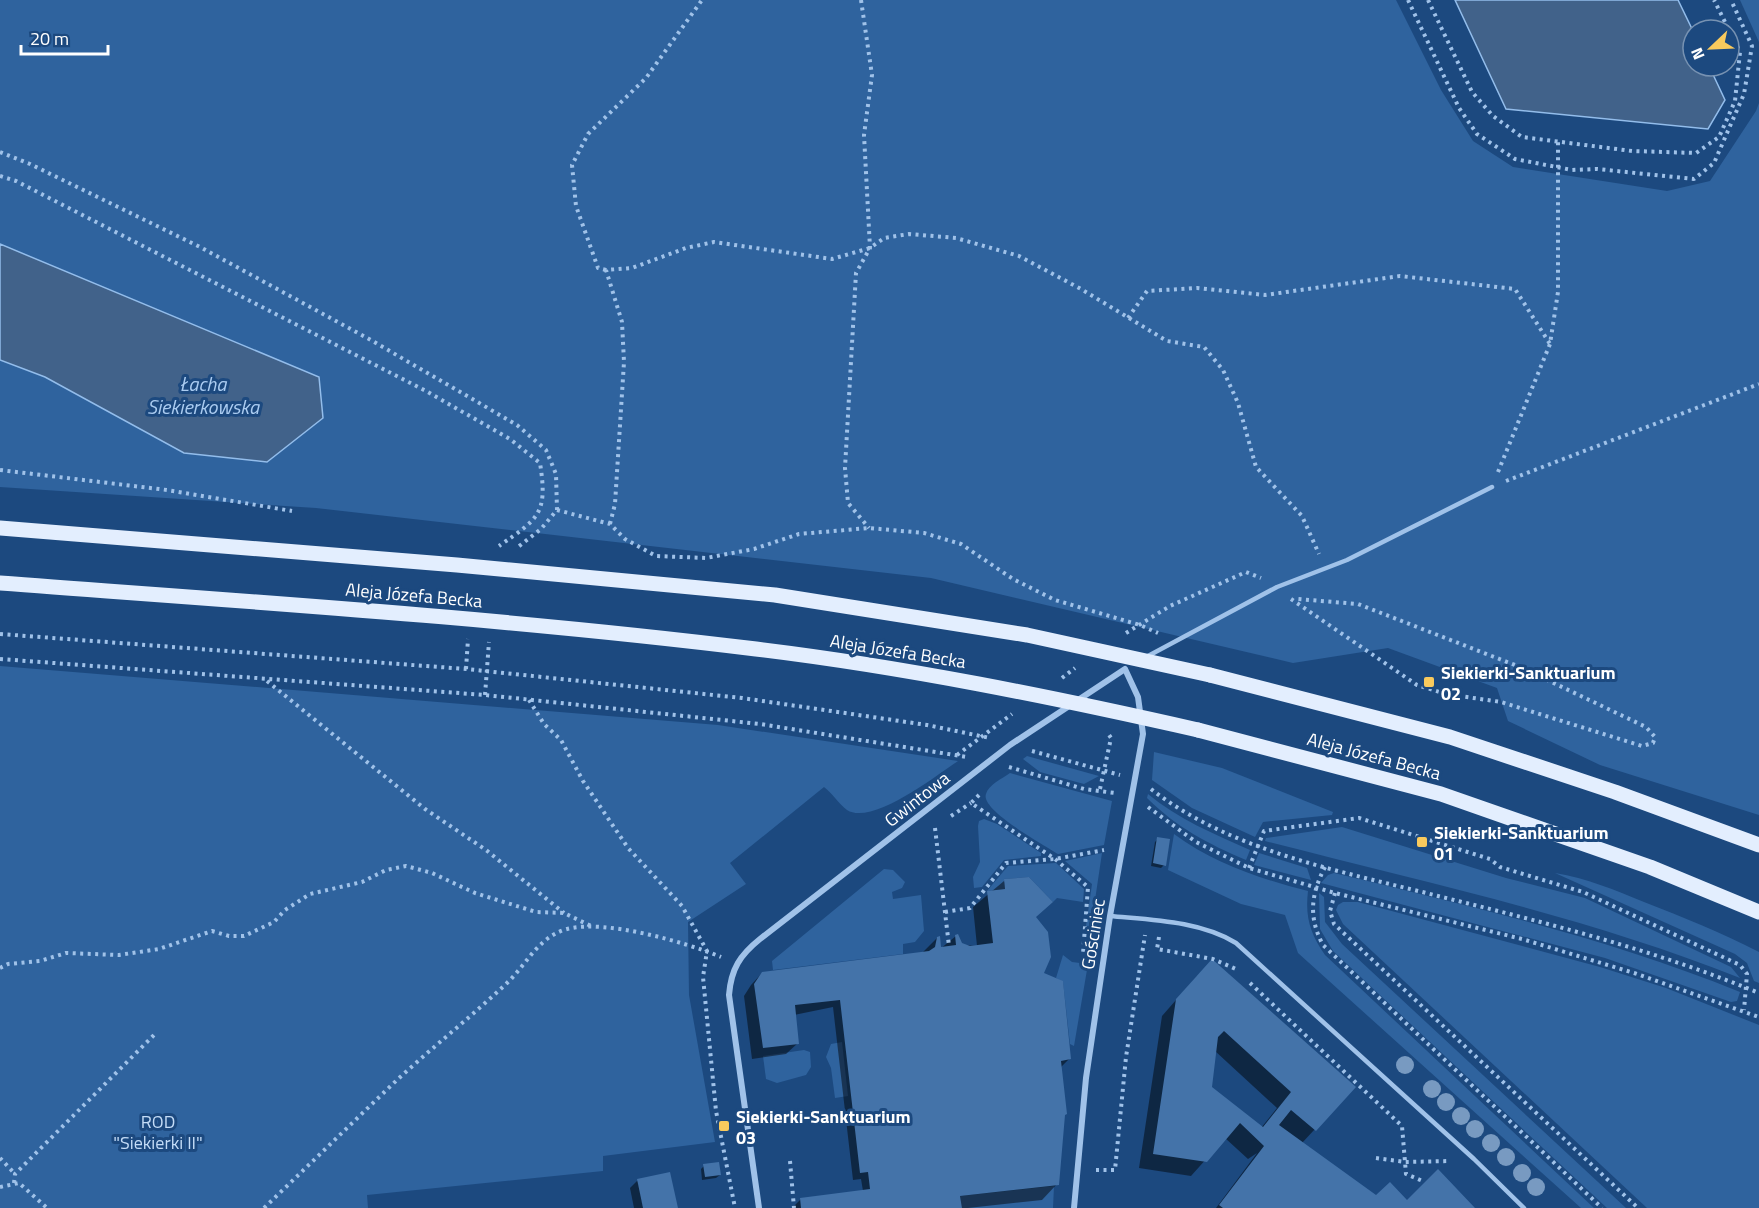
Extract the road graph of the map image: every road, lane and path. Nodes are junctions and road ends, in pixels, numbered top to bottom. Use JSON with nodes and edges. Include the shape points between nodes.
{"nodes":[{"id":1,"x":702,"y":0,"type":"edge"},
{"id":2,"x":861,"y":0,"type":"edge"},
{"id":3,"x":1408,"y":0,"type":"edge"},
{"id":4,"x":1428,"y":0,"type":"edge"},
{"id":5,"x":1714,"y":0,"type":"edge"},
{"id":6,"x":1731,"y":0,"type":"edge"},
{"id":7,"x":1558,"y":142,"type":"junction"},
{"id":8,"x":0,"y":152,"type":"edge"},
{"id":9,"x":1558,"y":166,"type":"junction"},
{"id":10,"x":0,"y":176,"type":"edge"},
{"id":11,"x":870,"y":248,"type":"junction"},
{"id":12,"x":606,"y":270,"type":"junction"},
{"id":13,"x":1128,"y":318,"type":"junction"},
{"id":14,"x":1550,"y":344,"type":"junction"},
{"id":15,"x":1759,"y":384,"type":"edge"},
{"id":16,"x":0,"y":470,"type":"edge"},
{"id":17,"x":1492,"y":487,"type":"junction"},
{"id":18,"x":557,"y":510,"type":"junction"},
{"id":19,"x":292,"y":511,"type":"dead end"},
{"id":20,"x":610,"y":524,"type":"junction"},
{"id":21,"x":0,"y":528,"type":"edge"},
{"id":22,"x":869,"y":528,"type":"junction"},
{"id":23,"x":494,"y":549,"type":"dead end"},
{"id":24,"x":515,"y":549,"type":"dead end"},
{"id":25,"x":1324,"y":569,"type":"junction"},
{"id":26,"x":0,"y":583,"type":"edge"},
{"id":27,"x":1289,"y":598,"type":"dead end"},
{"id":28,"x":1303,"y":609,"type":"dead end"},
{"id":29,"x":0,"y":634,"type":"edge"},
{"id":30,"x":469,"y":636,"type":"dead end"},
{"id":31,"x":489,"y":639,"type":"dead end"},
{"id":32,"x":1175,"y":641,"type":"junction"},
{"id":33,"x":0,"y":659,"type":"edge"},
{"id":34,"x":466,"y":669,"type":"junction"},
{"id":35,"x":1125,"y":669,"type":"junction"},
{"id":36,"x":487,"y":671,"type":"junction"},
{"id":37,"x":265,"y":680,"type":"junction"},
{"id":38,"x":485,"y":695,"type":"junction"},
{"id":39,"x":530,"y":700,"type":"junction"},
{"id":40,"x":992,"y":739,"type":"dead end"},
{"id":41,"x":1032,"y":751,"type":"dead end"},
{"id":42,"x":990,"y":762,"type":"junction"},
{"id":43,"x":1012,"y":768,"type":"junction"},
{"id":44,"x":1003,"y":775,"type":"dead end"},
{"id":45,"x":1121,"y":776,"type":"dead end"},
{"id":46,"x":1149,"y":788,"type":"dead end"},
{"id":47,"x":985,"y":789,"type":"dead end"},
{"id":48,"x":1119,"y":794,"type":"dead end"},
{"id":49,"x":970,"y":803,"type":"junction"},
{"id":50,"x":1147,"y":806,"type":"dead end"},
{"id":51,"x":935,"y":828,"type":"junction"},
{"id":52,"x":927,"y":833,"type":"dead end"},
{"id":53,"x":1257,"y":845,"type":"junction"},
{"id":54,"x":1759,"y":845,"type":"edge"},
{"id":55,"x":1123,"y":846,"type":"junction"},
{"id":56,"x":1055,"y":859,"type":"junction"},
{"id":57,"x":1325,"y":867,"type":"junction"},
{"id":58,"x":1249,"y":868,"type":"junction"},
{"id":59,"x":1315,"y":886,"type":"junction"},
{"id":60,"x":1335,"y":893,"type":"junction"},
{"id":61,"x":945,"y":912,"type":"junction"},
{"id":62,"x":1759,"y":912,"type":"edge"},
{"id":63,"x":564,"y":913,"type":"junction"},
{"id":64,"x":1110,"y":916,"type":"junction"},
{"id":65,"x":1148,"y":919,"type":"junction"},
{"id":66,"x":1161,"y":921,"type":"junction"},
{"id":67,"x":591,"y":926,"type":"junction"},
{"id":68,"x":949,"y":946,"type":"dead end"},
{"id":69,"x":707,"y":951,"type":"junction"},
{"id":70,"x":1104,"y":958,"type":"junction"},
{"id":71,"x":736,"y":963,"type":"junction"},
{"id":72,"x":0,"y":968,"type":"edge"},
{"id":73,"x":1746,"y":988,"type":"junction"},
{"id":74,"x":1759,"y":993,"type":"edge"},
{"id":75,"x":1744,"y":1011,"type":"junction"},
{"id":76,"x":1759,"y":1017,"type":"edge"},
{"id":77,"x":154,"y":1035,"type":"dead end"},
{"id":78,"x":0,"y":1158,"type":"edge"},
{"id":79,"x":1376,"y":1158,"type":"dead end"},
{"id":80,"x":1474,"y":1159,"type":"junction"},
{"id":81,"x":790,"y":1161,"type":"dead end"},
{"id":82,"x":1405,"y":1162,"type":"junction"},
{"id":83,"x":15,"y":1174,"type":"junction"},
{"id":84,"x":1094,"y":1179,"type":"dead end"},
{"id":85,"x":1425,"y":1182,"type":"dead end"},
{"id":86,"x":14,"y":1183,"type":"junction"},
{"id":87,"x":0,"y":1187,"type":"edge"},
{"id":88,"x":47,"y":1208,"type":"edge"},
{"id":89,"x":264,"y":1208,"type":"edge"},
{"id":90,"x":735,"y":1208,"type":"edge"},
{"id":91,"x":759,"y":1208,"type":"edge"},
{"id":92,"x":794,"y":1208,"type":"edge"},
{"id":93,"x":1074,"y":1208,"type":"edge"},
{"id":94,"x":1524,"y":1208,"type":"edge"},
{"id":95,"x":1602,"y":1208,"type":"edge"},
{"id":96,"x":1638,"y":1208,"type":"edge"}],
"edges":[{"from":1,"to":12,"type":"path","via":[[646,78],[588,134],[572,165],[576,206],[598,268]]},
{"from":2,"to":11,"type":"path","via":[[872,75],[864,135]]},
{"from":3,"to":9,"type":"path","via":[[1459,108],[1477,134],[1515,159]]},
{"from":4,"to":7,"type":"path","via":[[1472,92],[1492,116],[1522,137]]},
{"from":5,"to":7,"type":"path","via":[[1740,52],[1735,101],[1719,137],[1696,153],[1632,151]]},
{"from":6,"to":9,"type":"path","via":[[1752,46],[1744,94],[1714,163],[1694,179]]},
{"from":7,"to":9,"type":"path"},
{"from":8,"to":18,"type":"path","via":[[200,247],[518,425],[546,450],[556,474]]},
{"from":9,"to":14,"type":"path","via":[[1558,292]]},
{"from":10,"to":23,"type":"path","via":[[426,391],[510,439],[540,463],[545,494],[538,515]]},
{"from":11,"to":12,"type":"path","via":[[832,259],[714,242],[632,268]]},
{"from":11,"to":13,"type":"path","via":[[884,238],[909,234],[956,238],[1019,256]]},
{"from":11,"to":22,"type":"path","via":[[856,273],[845,468],[848,503]]},
{"from":12,"to":20,"type":"path","via":[[622,322],[624,362],[615,504]]},
{"from":13,"to":14,"type":"path","via":[[1147,291],[1197,288],[1265,295],[1400,276],[1515,289]]},
{"from":13,"to":25,"type":"path","via":[[1167,341],[1204,347],[1223,370],[1238,403],[1256,467],[1302,516]]},
{"from":14,"to":17,"type":"path"},
{"from":15,"to":17,"type":"path"},
{"from":16,"to":19,"type":"path","via":[[167,490]]},
{"from":17,"to":25,"type":"lane","name":"Gwintowa"},
{"from":18,"to":20,"type":"path"},
{"from":18,"to":24,"type":"path","via":[[541,529]]},
{"from":20,"to":22,"type":"path","via":[[625,539],[656,556],[706,558],[754,549],[799,534]]},
{"from":21,"to":54,"type":"main road","name":"Aleja Józefa Becka","bridge":true,"via":[[457,564],[775,595],[1027,635],[1210,675],[1450,737]]},
{"from":22,"to":32,"type":"path","via":[[924,533],[961,544],[1013,579],[1055,600],[1140,625]]},
{"from":25,"to":32,"type":"lane","name":"Gwintowa","via":[[1277,587]]},
{"from":26,"to":62,"type":"main road","name":"Aleja Józefa Becka","bridge":true,"via":[[451,617],[757,649],[1004,687],[1198,730],[1441,794],[1650,867]]},
{"from":27,"to":28,"type":"path","via":[[1358,604],[1520,667],[1646,727],[1653,743],[1642,746],[1501,702],[1446,694],[1417,685]]},
{"from":29,"to":34,"type":"path"},
{"from":30,"to":34,"type":"path"},
{"from":31,"to":36,"type":"path"},
{"from":32,"to":35,"type":"lane","name":"Gwintowa"},
{"from":33,"to":37,"type":"path"},
{"from":34,"to":36,"type":"path"},
{"from":35,"to":42,"type":"street","name":"Gwintowa"},
{"from":35,"to":55,"type":"street","name":"Gościniec","via":[[1138,697],[1143,734]]},
{"from":36,"to":38,"type":"path"},
{"from":36,"to":40,"type":"path","via":[[742,698],[927,725]]},
{"from":37,"to":38,"type":"path"},
{"from":37,"to":63,"type":"path","via":[[425,809],[486,850]]},
{"from":38,"to":39,"type":"path"},
{"from":39,"to":42,"type":"path","via":[[760,724]]},
{"from":39,"to":69,"type":"path","via":[[544,724],[561,740],[628,848],[682,906]]},
{"from":41,"to":45,"type":"path"},
{"from":42,"to":43,"type":"path"},
{"from":42,"to":71,"type":"street","name":"Gwintowa","via":[[760,939]]},
{"from":43,"to":44,"type":"path"},
{"from":43,"to":48,"type":"path","via":[[1084,789]]},
{"from":46,"to":53,"type":"path","via":[[1194,818]]},
{"from":47,"to":49,"type":"path"},
{"from":49,"to":51,"type":"path"},
{"from":49,"to":56,"type":"path"},
{"from":50,"to":58,"type":"path","via":[[1196,842]]},
{"from":51,"to":52,"type":"path"},
{"from":51,"to":61,"type":"path"},
{"from":53,"to":57,"type":"path"},
{"from":53,"to":58,"type":"path"},
{"from":53,"to":73,"type":"path","via":[[1264,831],[1359,818],[1583,892],[1740,965],[1747,974]]},
{"from":55,"to":56,"type":"path"},
{"from":55,"to":64,"type":"street","name":"Gościniec"},
{"from":56,"to":61,"type":"path","via":[[1006,862],[970,908]]},
{"from":56,"to":70,"type":"path","via":[[1088,887],[1083,954]]},
{"from":57,"to":59,"type":"path"},
{"from":57,"to":73,"type":"path","via":[[1620,943]]},
{"from":58,"to":59,"type":"path"},
{"from":59,"to":60,"type":"path"},
{"from":59,"to":95,"type":"path","via":[[1313,921],[1323,945]]},
{"from":60,"to":75,"type":"path","via":[[1522,939]]},
{"from":60,"to":96,"type":"path","via":[[1330,912],[1334,924]]},
{"from":61,"to":68,"type":"path"},
{"from":63,"to":67,"type":"path"},
{"from":63,"to":72,"type":"path","via":[[536,912],[406,866],[386,870],[362,882],[310,894],[285,909],[274,922],[244,936],[212,931],[159,949],[119,955],[66,952]]},
{"from":64,"to":65,"type":"lane"},
{"from":64,"to":70,"type":"street","name":"Gościniec"},
{"from":65,"to":66,"type":"lane"},
{"from":65,"to":84,"type":"path","via":[[1126,1057],[1114,1170],[1094,1170]]},
{"from":66,"to":80,"type":"lane","via":[[1218,933],[1236,943]]},
{"from":66,"to":82,"type":"path","via":[[1157,949],[1213,959],[1235,968],[1402,1126]]},
{"from":67,"to":69,"type":"path","via":[[690,944]]},
{"from":67,"to":89,"type":"path","via":[[567,929],[541,943],[509,981]]},
{"from":69,"to":71,"type":"path"},
{"from":69,"to":90,"type":"path","via":[[704,977],[716,1111]]},
{"from":70,"to":93,"type":"street","name":"Gościniec","via":[[1086,1078]]},
{"from":71,"to":91,"type":"street","via":[[729,995]]},
{"from":73,"to":74,"type":"path"},
{"from":73,"to":75,"type":"path"},
{"from":75,"to":76,"type":"path"},
{"from":77,"to":83,"type":"path"},
{"from":78,"to":83,"type":"path"},
{"from":79,"to":82,"type":"path"},
{"from":80,"to":82,"type":"path"},
{"from":80,"to":94,"type":"lane"},
{"from":81,"to":92,"type":"path"},
{"from":82,"to":85,"type":"path","via":[[1406,1174]]},
{"from":83,"to":86,"type":"path"},
{"from":86,"to":87,"type":"path"},
{"from":86,"to":88,"type":"path","via":[[25,1187]]}]}
